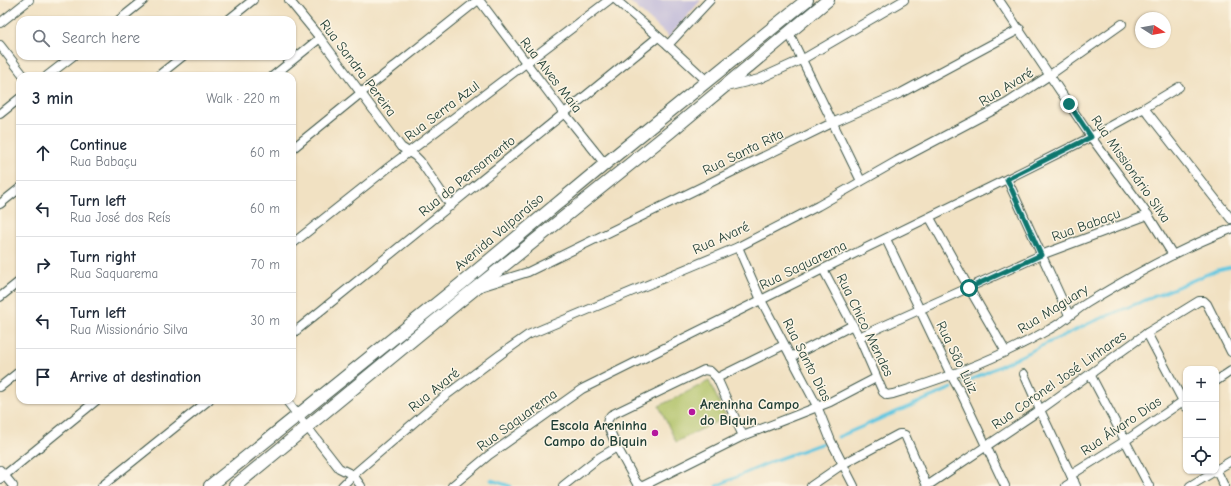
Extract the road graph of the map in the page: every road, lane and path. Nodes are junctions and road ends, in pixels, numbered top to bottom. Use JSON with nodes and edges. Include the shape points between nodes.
{"nodes":[{"id":1,"x":29,"y":0,"type":"edge"},
{"id":2,"x":144,"y":0,"type":"edge"},
{"id":3,"x":253,"y":0,"type":"edge"},
{"id":4,"x":289,"y":0,"type":"edge"},
{"id":5,"x":478,"y":0,"type":"edge"},
{"id":6,"x":609,"y":0,"type":"edge"},
{"id":7,"x":616,"y":0,"type":"edge"},
{"id":8,"x":710,"y":0,"type":"edge"},
{"id":9,"x":807,"y":0,"type":"edge"},
{"id":10,"x":828,"y":0,"type":"edge"},
{"id":11,"x":904,"y":0,"type":"edge"},
{"id":12,"x":999,"y":0,"type":"edge"},
{"id":13,"x":124,"y":16,"type":"edge"},
{"id":14,"x":233,"y":16,"type":"edge"},
{"id":15,"x":0,"y":23,"type":"edge"},
{"id":16,"x":1122,"y":24,"type":"dead end"},
{"id":17,"x":1020,"y":30,"type":"junction"},
{"id":18,"x":789,"y":33,"type":"junction"},
{"id":19,"x":658,"y":37,"type":"junction"},
{"id":20,"x":320,"y":38,"type":"junction"},
{"id":21,"x":668,"y":44,"type":"junction"},
{"id":22,"x":0,"y":45,"type":"edge"},
{"id":23,"x":296,"y":57,"type":"edge"},
{"id":24,"x":802,"y":59,"type":"junction"},
{"id":25,"x":68,"y":60,"type":"edge"},
{"id":26,"x":178,"y":60,"type":"edge"},
{"id":27,"x":293,"y":60,"type":"edge"},
{"id":28,"x":526,"y":63,"type":"junction"},
{"id":29,"x":21,"y":72,"type":"edge"},
{"id":30,"x":52,"y":72,"type":"edge"},
{"id":31,"x":163,"y":72,"type":"edge"},
{"id":32,"x":278,"y":72,"type":"edge"},
{"id":33,"x":1050,"y":75,"type":"junction"},
{"id":34,"x":707,"y":81,"type":"junction"},
{"id":35,"x":724,"y":87,"type":"junction"},
{"id":36,"x":1179,"y":87,"type":"dead end"},
{"id":37,"x":360,"y":93,"type":"junction"},
{"id":38,"x":16,"y":101,"type":"edge"},
{"id":39,"x":1144,"y":108,"type":"junction"},
{"id":40,"x":0,"y":114,"type":"edge"},
{"id":41,"x":564,"y":114,"type":"junction"},
{"id":42,"x":832,"y":123,"type":"junction"},
{"id":43,"x":1091,"y":137,"type":"junction"},
{"id":44,"x":296,"y":146,"type":"edge"},
{"id":45,"x":626,"y":146,"type":"junction"},
{"id":46,"x":409,"y":152,"type":"junction"},
{"id":47,"x":636,"y":158,"type":"junction"},
{"id":48,"x":605,"y":164,"type":"junction"},
{"id":49,"x":1007,"y":179,"type":"junction"},
{"id":50,"x":861,"y":181,"type":"junction"},
{"id":51,"x":16,"y":191,"type":"edge"},
{"id":52,"x":0,"y":204,"type":"edge"},
{"id":53,"x":451,"y":206,"type":"junction"},
{"id":54,"x":1148,"y":215,"type":"junction"},
{"id":55,"x":930,"y":218,"type":"junction"},
{"id":56,"x":1231,"y":219,"type":"edge"},
{"id":57,"x":1231,"y":230,"type":"edge"},
{"id":58,"x":886,"y":239,"type":"junction"},
{"id":59,"x":296,"y":241,"type":"edge"},
{"id":60,"x":738,"y":246,"type":"junction"},
{"id":61,"x":1041,"y":255,"type":"junction"},
{"id":62,"x":1173,"y":255,"type":"junction"},
{"id":63,"x":823,"y":269,"type":"junction"},
{"id":64,"x":16,"y":284,"type":"edge"},
{"id":65,"x":969,"y":288,"type":"junction"},
{"id":66,"x":474,"y":289,"type":"junction"},
{"id":67,"x":0,"y":297,"type":"edge"},
{"id":68,"x":761,"y":300,"type":"junction"},
{"id":69,"x":920,"y":311,"type":"junction"},
{"id":70,"x":1069,"y":315,"type":"junction"},
{"id":71,"x":853,"y":326,"type":"junction"},
{"id":72,"x":296,"y":331,"type":"edge"},
{"id":73,"x":1147,"y":333,"type":"junction"},
{"id":74,"x":859,"y":337,"type":"junction"},
{"id":75,"x":784,"y":345,"type":"junction"},
{"id":76,"x":1006,"y":352,"type":"junction"},
{"id":77,"x":1231,"y":352,"type":"edge"},
{"id":78,"x":790,"y":357,"type":"junction"},
{"id":79,"x":1231,"y":371,"type":"edge"},
{"id":80,"x":16,"y":374,"type":"edge"},
{"id":81,"x":1024,"y":374,"type":"dead end"},
{"id":82,"x":1090,"y":374,"type":"junction"},
{"id":83,"x":951,"y":375,"type":"junction"},
{"id":84,"x":716,"y":378,"type":"junction"},
{"id":85,"x":876,"y":378,"type":"junction"},
{"id":86,"x":1219,"y":379,"type":"edge"},
{"id":87,"x":0,"y":387,"type":"edge"},
{"id":88,"x":883,"y":392,"type":"joint"},
{"id":89,"x":1183,"y":398,"type":"edge"},
{"id":90,"x":1183,"y":403,"type":"edge"},
{"id":91,"x":92,"y":404,"type":"edge"},
{"id":92,"x":204,"y":404,"type":"edge"},
{"id":93,"x":289,"y":404,"type":"edge"},
{"id":94,"x":817,"y":406,"type":"junction"},
{"id":95,"x":1040,"y":410,"type":"junction"},
{"id":96,"x":298,"y":415,"type":"junction"},
{"id":97,"x":307,"y":428,"type":"junction"},
{"id":98,"x":743,"y":436,"type":"junction"},
{"id":99,"x":1125,"y":441,"type":"junction"},
{"id":100,"x":617,"y":447,"type":"junction"},
{"id":101,"x":986,"y":447,"type":"junction"},
{"id":102,"x":1231,"y":461,"type":"edge"},
{"id":103,"x":843,"y":464,"type":"junction"},
{"id":104,"x":339,"y":468,"type":"junction"},
{"id":105,"x":1219,"y":468,"type":"edge"},
{"id":106,"x":1,"y":474,"type":"edge"},
{"id":107,"x":1210,"y":474,"type":"edge"},
{"id":108,"x":1218,"y":474,"type":"edge"},
{"id":109,"x":353,"y":475,"type":"junction"},
{"id":110,"x":1074,"y":481,"type":"edge"},
{"id":111,"x":13,"y":486,"type":"edge"},
{"id":112,"x":102,"y":486,"type":"edge"},
{"id":113,"x":210,"y":486,"type":"edge"},
{"id":114,"x":235,"y":486,"type":"edge"},
{"id":115,"x":343,"y":486,"type":"edge"},
{"id":116,"x":361,"y":486,"type":"edge"},
{"id":117,"x":452,"y":486,"type":"edge"},
{"id":118,"x":563,"y":486,"type":"edge"},
{"id":119,"x":641,"y":486,"type":"edge"},
{"id":120,"x":812,"y":486,"type":"edge"},
{"id":121,"x":854,"y":486,"type":"edge"},
{"id":122,"x":927,"y":486,"type":"edge"},
{"id":123,"x":1005,"y":486,"type":"edge"},
{"id":124,"x":1066,"y":486,"type":"edge"},
{"id":125,"x":1149,"y":486,"type":"edge"},
{"id":126,"x":1190,"y":486,"type":"edge"},
{"id":127,"x":1224,"y":486,"type":"edge"}],
"edges":[{"from":1,"to":15,"type":"street"},
{"from":2,"to":13,"type":"street"},
{"from":3,"to":14,"type":"street"},
{"from":4,"to":20,"type":"street","name":"Rua Sandra Pereira"},
{"from":5,"to":28,"type":"street","name":"Rua Alves Maia"},
{"from":5,"to":37,"type":"street"},
{"from":6,"to":28,"type":"street","name":"Rua Serra Azul"},
{"from":7,"to":19,"type":"street"},
{"from":8,"to":21,"type":"street"},
{"from":9,"to":34,"type":"main road","name":"Avenida Valparaíso"},
{"from":10,"to":18,"type":"main road","name":"Avenida Valparaíso"},
{"from":11,"to":24,"type":"street"},
{"from":12,"to":17,"type":"street","name":"Rua Missionário Silva"},
{"from":16,"to":33,"type":"street","name":"Rua Avaré"},
{"from":17,"to":33,"type":"street","name":"Rua Missionário Silva"},
{"from":17,"to":42,"type":"street","name":"Rua Santa Rita","via":[[902,93]]},
{"from":18,"to":24,"type":"street"},
{"from":18,"to":35,"type":"main road","name":"Avenida Valparaíso"},
{"from":19,"to":21,"type":"street"},
{"from":19,"to":41,"type":"street","name":"Rua do Pensamento"},
{"from":20,"to":23,"type":"street"},
{"from":20,"to":37,"type":"street","name":"Rua Sandra Pereira"},
{"from":21,"to":34,"type":"street"},
{"from":22,"to":29,"type":"street"},
{"from":24,"to":35,"type":"street","via":[[759,79]]},
{"from":24,"to":42,"type":"street"},
{"from":25,"to":30,"type":"street"},
{"from":26,"to":31,"type":"street"},
{"from":27,"to":32,"type":"street"},
{"from":28,"to":41,"type":"street","name":"Rua Alves Maia"},
{"from":28,"to":46,"type":"street","name":"Rua Serra Azul"},
{"from":33,"to":43,"type":"street","name":"Rua Missionário Silva"},
{"from":33,"to":50,"type":"street","name":"Rua Avaré","via":[[1007,103]]},
{"from":34,"to":45,"type":"main road","name":"Avenida Valparaíso"},
{"from":35,"to":47,"type":"main road","name":"Avenida Valparaíso"},
{"from":36,"to":39,"type":"street","name":"Rua Saquarema"},
{"from":37,"to":44,"type":"street"},
{"from":37,"to":46,"type":"street","name":"Rua Sandra Pereira","via":[[401,147]]},
{"from":38,"to":40,"type":"street"},
{"from":39,"to":43,"type":"street","name":"Rua Saquarema"},
{"from":39,"to":56,"type":"street"},
{"from":41,"to":48,"type":"street","name":"Rua Alves Maia"},
{"from":41,"to":53,"type":"street","name":"Rua do Pensamento"},
{"from":42,"to":50,"type":"street"},
{"from":42,"to":66,"type":"street","name":"Rua Santa Rita","via":[[528,272]]},
{"from":43,"to":49,"type":"street","name":"Rua Saquarema"},
{"from":43,"to":54,"type":"street","name":"Rua Missionário Silva"},
{"from":45,"to":47,"type":"main road"},
{"from":45,"to":48,"type":"main road","name":"Avenida Valparaíso"},
{"from":46,"to":53,"type":"street","name":"Rua Sandra Pereira","via":[[420,161]]},
{"from":46,"to":59,"type":"street","name":"Rua Serra Azul"},
{"from":47,"to":66,"type":"main road","name":"Avenida Valparaíso"},
{"from":48,"to":96,"type":"main road","name":"Avenida Valparaíso"},
{"from":49,"to":55,"type":"street","name":"Rua Saquarema"},
{"from":49,"to":61,"type":"street"},
{"from":50,"to":60,"type":"street","name":"Rua Avaré","via":[[818,206]]},
{"from":51,"to":52,"type":"street"},
{"from":53,"to":72,"type":"street","name":"Rua do Pensamento"},
{"from":54,"to":61,"type":"street","name":"Rua Babaçu"},
{"from":54,"to":62,"type":"street","name":"Rua Missionário Silva"},
{"from":55,"to":58,"type":"street","name":"Rua Saquarema"},
{"from":55,"to":65,"type":"street"},
{"from":57,"to":62,"type":"street","name":"Rua Maguary"},
{"from":58,"to":63,"type":"street","name":"Rua Saquarema"},
{"from":58,"to":69,"type":"street","name":"Rua São Luiz"},
{"from":60,"to":68,"type":"street","name":"Rua Santo Dias"},
{"from":60,"to":109,"type":"street","name":"Rua Avaré","via":[[528,335],[445,396]]},
{"from":61,"to":65,"type":"street","name":"Rua Babaçu"},
{"from":61,"to":70,"type":"street"},
{"from":62,"to":70,"type":"street","name":"Rua Maguary"},
{"from":63,"to":68,"type":"street","name":"Rua Saquarema"},
{"from":63,"to":71,"type":"street","name":"Rua Chico Mendes"},
{"from":64,"to":67,"type":"street"},
{"from":65,"to":69,"type":"street","name":"Rua Babaçu"},
{"from":65,"to":76,"type":"street"},
{"from":66,"to":97,"type":"main road","name":"Avenida Valparaíso"},
{"from":68,"to":75,"type":"street","name":"Rua Santo Dias"},
{"from":68,"to":117,"type":"street","name":"Rua Saquarema","via":[[582,390],[489,455]]},
{"from":69,"to":74,"type":"street","name":"Rua Babaçu"},
{"from":69,"to":83,"type":"street","name":"Rua São Luiz"},
{"from":70,"to":76,"type":"street","name":"Rua Maguary","via":[[1051,329]]},
{"from":71,"to":74,"type":"street","name":"Rua Chico Mendes"},
{"from":71,"to":78,"type":"street"},
{"from":73,"to":77,"type":"street","name":"Rua Coronel José Linhares","via":[[1199,301],[1204,301]]},
{"from":73,"to":82,"type":"street","name":"Rua Coronel José Linhares"},
{"from":73,"to":89,"type":"street"},
{"from":74,"to":85,"type":"street","name":"Rua Chico Mendes"},
{"from":75,"to":78,"type":"street","name":"Rua Santo Dias"},
{"from":75,"to":84,"type":"street"},
{"from":76,"to":83,"type":"street","name":"Rua Maguary"},
{"from":78,"to":94,"type":"street","name":"Rua Santo Dias"},
{"from":79,"to":86,"type":"street"},
{"from":80,"to":87,"type":"street"},
{"from":81,"to":95,"type":"street"},
{"from":82,"to":95,"type":"street","name":"Rua Coronel José Linhares"},
{"from":82,"to":99,"type":"street"},
{"from":83,"to":88,"type":"street","name":"Rua Maguary","via":[[893,394],[887,395]]},
{"from":83,"to":101,"type":"street","name":"Rua São Luiz"},
{"from":84,"to":98,"type":"street"},
{"from":84,"to":100,"type":"street","via":[[710,371],[704,370],[611,415],[607,424]]},
{"from":85,"to":88,"type":"street","name":"Rua Chico Mendes"},
{"from":85,"to":94,"type":"street"},
{"from":90,"to":99,"type":"street","name":"Rua Álvaro Dias"},
{"from":91,"to":106,"type":"street"},
{"from":92,"to":112,"type":"street"},
{"from":93,"to":96,"type":"street"},
{"from":94,"to":98,"type":"street"},
{"from":94,"to":103,"type":"street","name":"Rua Santo Dias"},
{"from":95,"to":101,"type":"street","name":"Rua Coronel José Linhares"},
{"from":95,"to":110,"type":"street"},
{"from":96,"to":97,"type":"street"},
{"from":96,"to":113,"type":"main road","name":"Avenida Valparaíso"},
{"from":97,"to":104,"type":"street"},
{"from":97,"to":114,"type":"main road","name":"Avenida Valparaíso"},
{"from":98,"to":119,"type":"street"},
{"from":99,"to":110,"type":"street","name":"Rua Álvaro Dias"},
{"from":99,"to":125,"type":"street"},
{"from":100,"to":118,"type":"street","via":[[596,459]]},
{"from":100,"to":119,"type":"street","via":[[636,482]]},
{"from":101,"to":122,"type":"street","name":"Rua Coronel José Linhares"},
{"from":101,"to":123,"type":"street","name":"Rua São Luiz"},
{"from":102,"to":105,"type":"street"},
{"from":103,"to":120,"type":"street"},
{"from":103,"to":121,"type":"street","name":"Rua Santo Dias"},
{"from":103,"to":122,"type":"street","via":[[902,434],[905,435]]},
{"from":104,"to":109,"type":"street"},
{"from":104,"to":115,"type":"street"},
{"from":106,"to":111,"type":"street"},
{"from":107,"to":126,"type":"street"},
{"from":108,"to":127,"type":"street"},
{"from":109,"to":115,"type":"street","name":"Rua Avaré"},
{"from":109,"to":116,"type":"street"},
{"from":110,"to":124,"type":"street","name":"Rua Álvaro Dias"}]}
